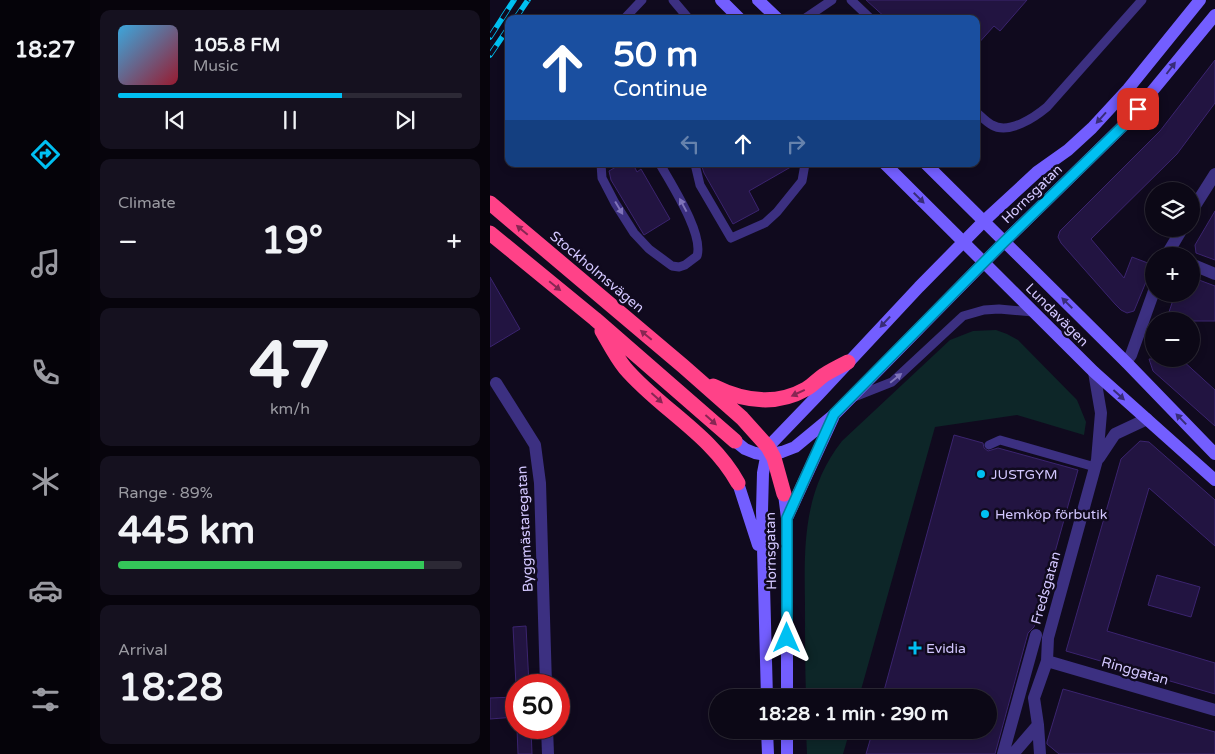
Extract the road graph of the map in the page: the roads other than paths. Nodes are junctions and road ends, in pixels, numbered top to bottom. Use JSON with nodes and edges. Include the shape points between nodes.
{"nodes":[{"id":1,"x":642,"y":0,"type":"edge"},
{"id":2,"x":673,"y":0,"type":"edge"},
{"id":3,"x":721,"y":0,"type":"edge"},
{"id":4,"x":758,"y":0,"type":"edge"},
{"id":5,"x":832,"y":0,"type":"edge"},
{"id":6,"x":850,"y":0,"type":"edge"},
{"id":7,"x":1142,"y":0,"type":"edge"},
{"id":8,"x":1200,"y":0,"type":"edge"},
{"id":9,"x":1215,"y":14,"type":"edge"},
{"id":10,"x":628,"y":15,"type":"edge"},
{"id":11,"x":686,"y":15,"type":"edge"},
{"id":12,"x":736,"y":15,"type":"edge"},
{"id":13,"x":774,"y":15,"type":"edge"},
{"id":14,"x":810,"y":15,"type":"edge"},
{"id":15,"x":867,"y":15,"type":"edge"},
{"id":16,"x":980,"y":116,"type":"edge"},
{"id":17,"x":601,"y":167,"type":"edge"},
{"id":18,"x":662,"y":167,"type":"edge"},
{"id":19,"x":696,"y":167,"type":"edge"},
{"id":20,"x":804,"y":167,"type":"edge"},
{"id":21,"x":888,"y":167,"type":"edge"},
{"id":22,"x":929,"y":167,"type":"edge"},
{"id":23,"x":1215,"y":174,"type":"edge"},
{"id":24,"x":1200,"y":198,"type":"edge"},
{"id":25,"x":490,"y":203,"type":"edge"},
{"id":26,"x":984,"y":221,"type":"junction"},
{"id":27,"x":490,"y":233,"type":"edge"},
{"id":28,"x":963,"y":242,"type":"junction"},
{"id":29,"x":1004,"y":242,"type":"junction"},
{"id":30,"x":984,"y":262,"type":"junction"},
{"id":31,"x":1200,"y":268,"type":"edge"},
{"id":32,"x":1215,"y":274,"type":"edge"},
{"id":33,"x":1150,"y":302,"type":"edge"},
{"id":34,"x":1033,"y":312,"type":"junction"},
{"id":35,"x":595,"y":319,"type":"junction"},
{"id":36,"x":848,"y":362,"type":"junction"},
{"id":37,"x":1126,"y":362,"type":"junction"},
{"id":38,"x":683,"y":366,"type":"junction"},
{"id":39,"x":1094,"y":372,"type":"junction"},
{"id":40,"x":496,"y":383,"type":"dead end"},
{"id":41,"x":852,"y":398,"type":"junction"},
{"id":42,"x":834,"y":414,"type":"junction"},
{"id":43,"x":1147,"y":420,"type":"junction"},
{"id":44,"x":735,"y":441,"type":"joint"},
{"id":45,"x":989,"y":445,"type":"dead end"},
{"id":46,"x":768,"y":452,"type":"junction"},
{"id":47,"x":1215,"y":454,"type":"edge"},
{"id":48,"x":1096,"y":464,"type":"junction"},
{"id":49,"x":1215,"y":480,"type":"edge"},
{"id":50,"x":738,"y":483,"type":"joint"},
{"id":51,"x":784,"y":494,"type":"joint"},
{"id":52,"x":787,"y":518,"type":"junction"},
{"id":53,"x":764,"y":563,"type":"junction"},
{"id":54,"x":1036,"y":635,"type":"dead end"},
{"id":55,"x":1047,"y":661,"type":"junction"},
{"id":56,"x":546,"y":674,"type":"edge"},
{"id":57,"x":767,"y":689,"type":"edge"},
{"id":58,"x":787,"y":689,"type":"edge"},
{"id":59,"x":1215,"y":710,"type":"edge"},
{"id":60,"x":1038,"y":725,"type":"junction"},
{"id":61,"x":547,"y":739,"type":"edge"},
{"id":62,"x":767,"y":739,"type":"edge"},
{"id":63,"x":787,"y":739,"type":"edge"},
{"id":64,"x":548,"y":754,"type":"edge"},
{"id":65,"x":768,"y":754,"type":"edge"},
{"id":66,"x":787,"y":754,"type":"edge"},
{"id":67,"x":1003,"y":754,"type":"edge"},
{"id":68,"x":1013,"y":754,"type":"edge"},
{"id":69,"x":1040,"y":754,"type":"edge"}],
"edges":[{"from":1,"to":10,"type":"lane"},
{"from":2,"to":11,"type":"lane"},
{"from":3,"to":12,"type":"main road"},
{"from":4,"to":13,"type":"main road"},
{"from":5,"to":14,"type":"lane"},
{"from":6,"to":15,"type":"lane"},
{"from":7,"to":16,"type":"lane","via":[[1054,100],[1035,117],[1002,128],[992,126]]},
{"from":8,"to":26,"type":"main road","name":"Hornsgatan","one_way":true,"via":[[1092,128],[1037,172]]},
{"from":29,"to":9,"type":"main road","name":"Hornsgatan","one_way":true,"via":[[1126,123]]},
{"from":17,"to":18,"type":"lane","one_way":true,"via":[[602,178],[634,233],[649,249],[672,266],[679,267],[697,256],[698,242],[687,211]]},
{"from":19,"to":20,"type":"lane","via":[[700,185],[730,238],[765,223],[777,212],[802,181]]},
{"from":21,"to":28,"type":"main road","name":"Lundavägen","one_way":true},
{"from":22,"to":26,"type":"main road","name":"Lundavägen"},
{"from":23,"to":24,"type":"street"},
{"from":38,"to":25,"type":"highway","name":"Stockholmsvägen","one_way":true},
{"from":26,"to":28,"type":"main road","name":"Hornsgatan"},
{"from":26,"to":29,"type":"main road","name":"Lundavägen"},
{"from":27,"to":35,"type":"highway","one_way":true},
{"from":28,"to":30,"type":"main road","name":"Lundavägen"},
{"from":28,"to":36,"type":"main road","name":"Hornsgatan","one_way":true},
{"from":29,"to":30,"type":"main road","name":"Hornsgatan"},
{"from":37,"to":29,"type":"main road","name":"Lundavägen","one_way":true},
{"from":30,"to":34,"type":"main road","name":"Lundavägen"},
{"from":30,"to":41,"type":"main road","name":"Hornsgatan"},
{"from":31,"to":32,"type":"street"},
{"from":33,"to":37,"type":"street"},
{"from":34,"to":39,"type":"main road","name":"Lundavägen"},
{"from":41,"to":34,"type":"lane","one_way":true,"via":[[892,382],[963,316],[999,309]]},
{"from":35,"to":44,"type":"highway","one_way":true},
{"from":35,"to":50,"type":"highway","one_way":true,"via":[[623,366],[708,444]]},
{"from":36,"to":38,"type":"highway","one_way":true,"via":[[808,388],[776,400],[734,395]]},
{"from":36,"to":46,"type":"main road","name":"Hornsgatan"},
{"from":47,"to":37,"type":"main road","name":"Lundavägen","one_way":true},
{"from":38,"to":46,"type":"highway","via":[[758,435]]},
{"from":39,"to":43,"type":"main road","name":"Lundavägen","one_way":true},
{"from":39,"to":48,"type":"street","name":"Fredsgatan","via":[[1101,413]]},
{"from":40,"to":56,"type":"street","name":"Byggmästaregatan","via":[[535,445],[540,482]]},
{"from":41,"to":42,"type":"main road","name":"Hornsgatan"},
{"from":42,"to":46,"type":"main road","name":"Hornsgatan","via":[[795,447]]},
{"from":42,"to":52,"type":"main road"},
{"from":43,"to":48,"type":"street","name":"Fredsgatan","via":[[1115,434]]},
{"from":43,"to":49,"type":"main road","name":"Lundavägen"},
{"from":44,"to":46,"type":"main road","via":[[755,453]]},
{"from":45,"to":48,"type":"lane","via":[[1000,440]]},
{"from":46,"to":51,"type":"highway"},
{"from":46,"to":53,"type":"main road","name":"Hornsgatan","via":[[763,472]]},
{"from":48,"to":55,"type":"street","name":"Fredsgatan","via":[[1048,638]]},
{"from":50,"to":53,"type":"main road","name":"Hornsgatan"},
{"from":51,"to":52,"type":"main road","name":"Hornsgatan"},
{"from":52,"to":58,"type":"main road","name":"Hornsgatan"},
{"from":53,"to":57,"type":"main road","name":"Hornsgatan"},
{"from":54,"to":67,"type":"street"},
{"from":55,"to":59,"type":"street","name":"Ringgatan"},
{"from":55,"to":60,"type":"street","name":"Fredsgatan","via":[[1034,698]]},
{"from":60,"to":68,"type":"street"},
{"from":60,"to":69,"type":"street","name":"Fredsgatan"},
{"from":61,"to":64,"type":"street"},
{"from":62,"to":65,"type":"main road"},
{"from":63,"to":66,"type":"main road"}]}
